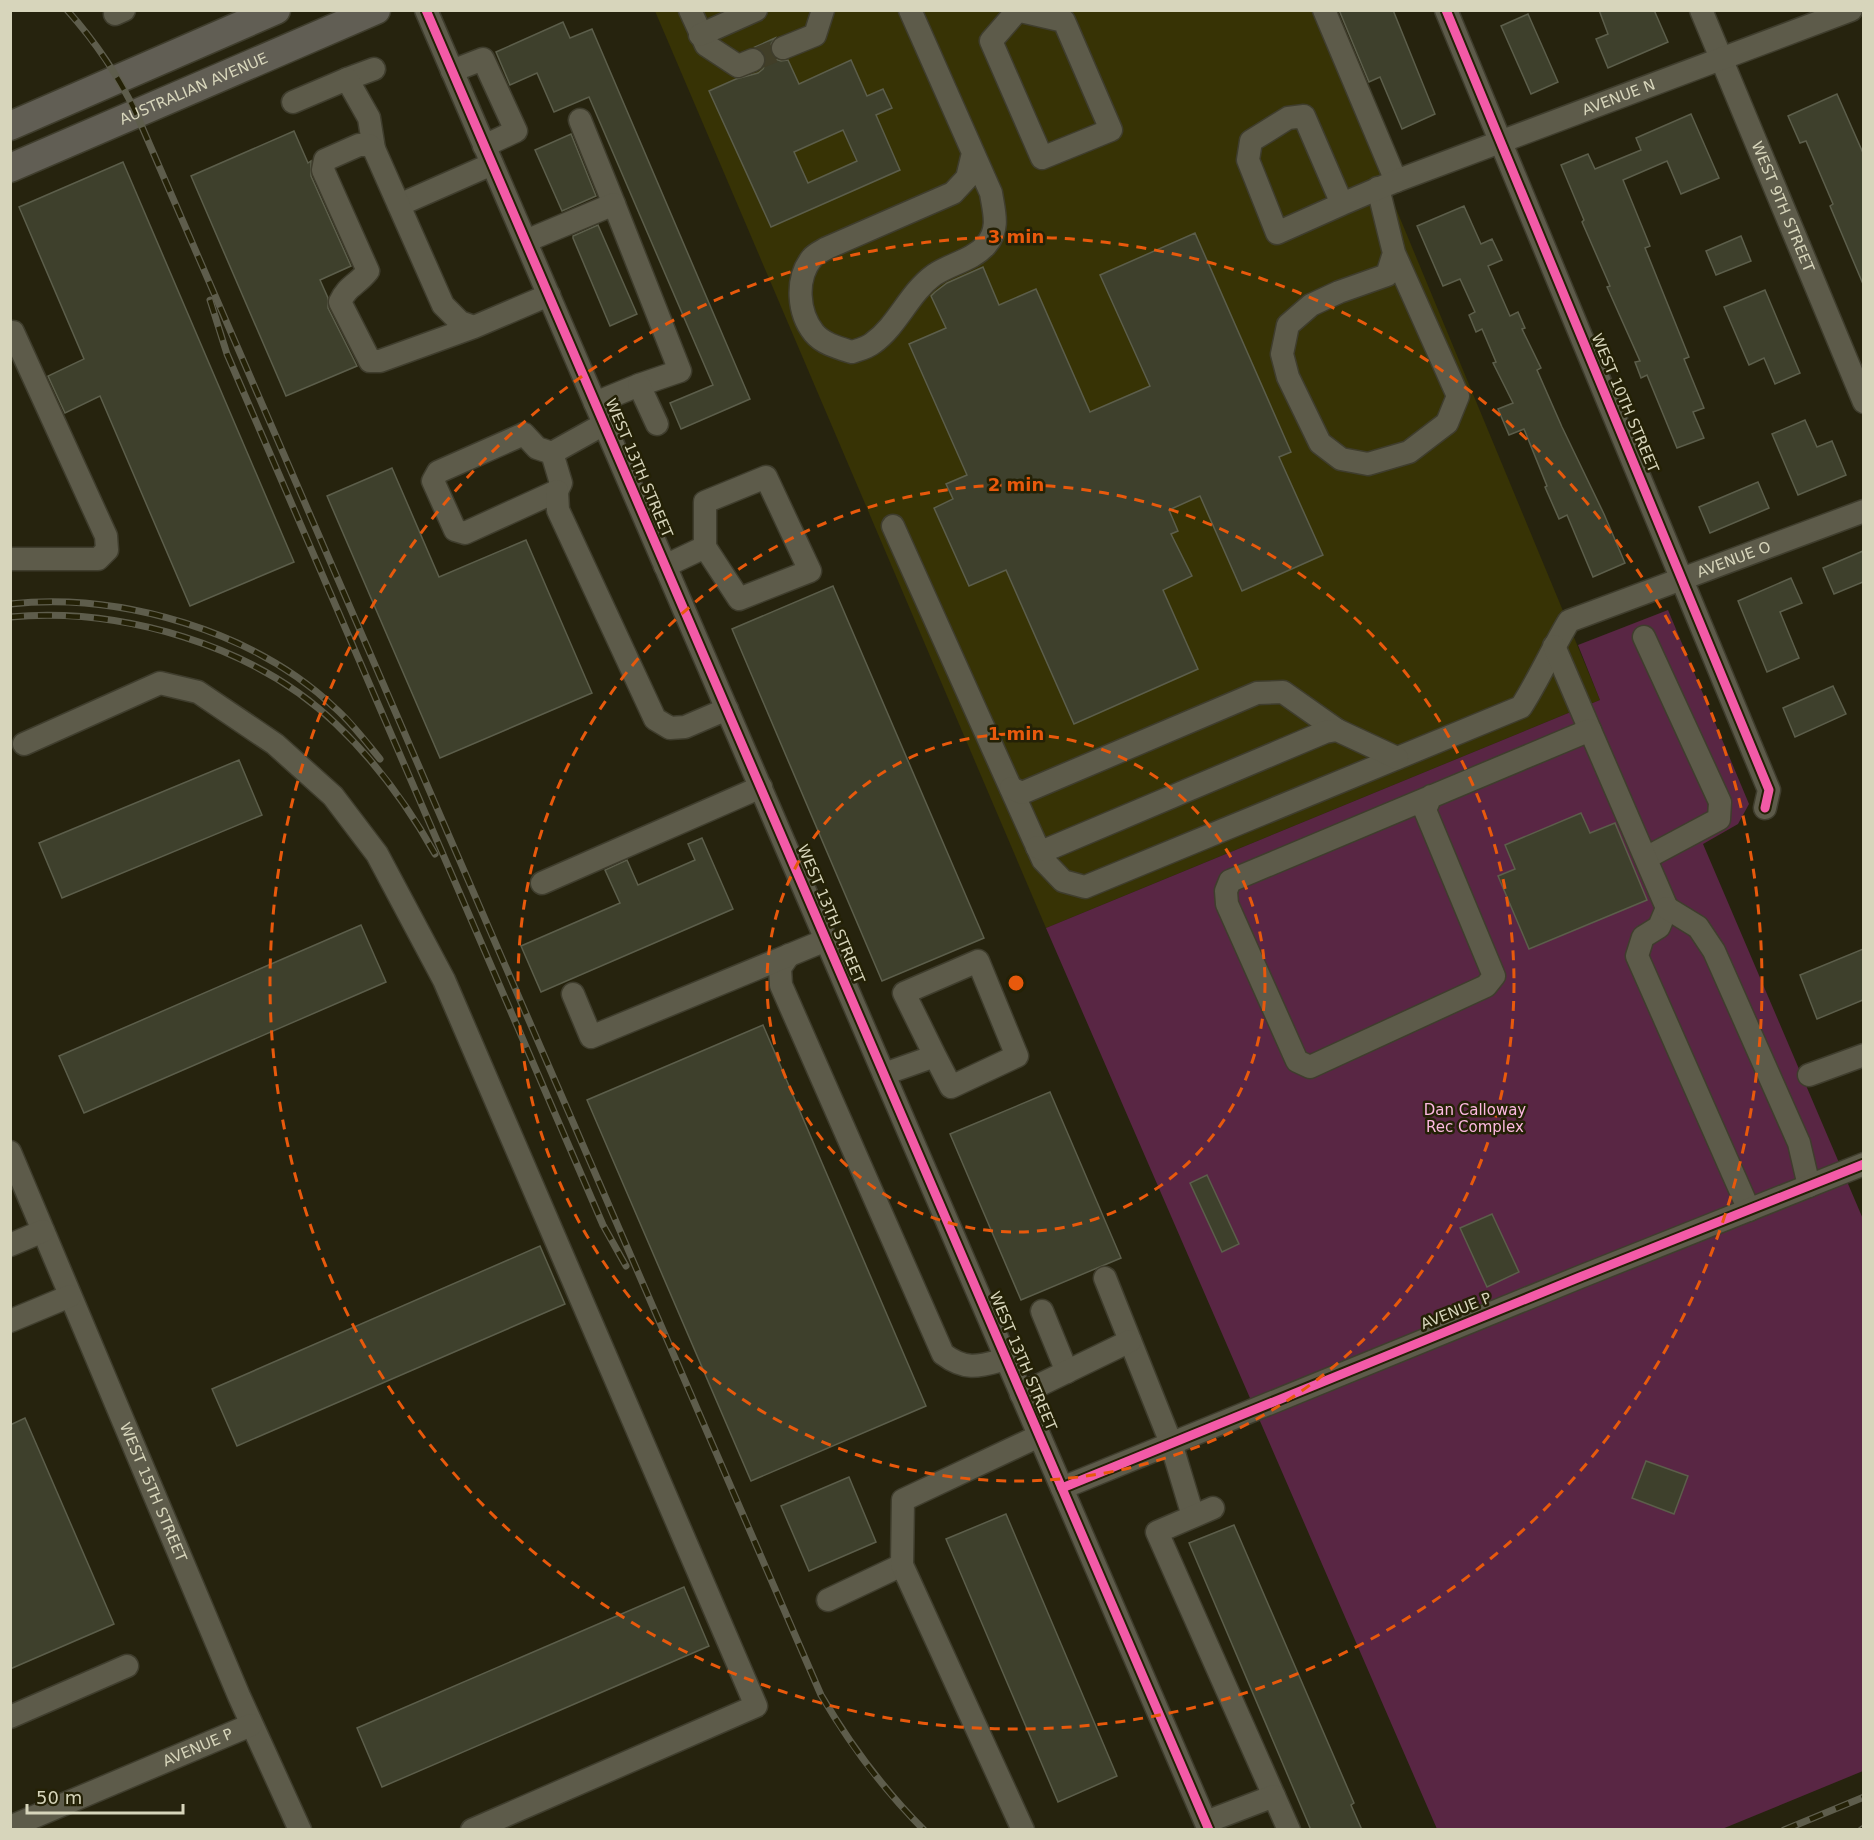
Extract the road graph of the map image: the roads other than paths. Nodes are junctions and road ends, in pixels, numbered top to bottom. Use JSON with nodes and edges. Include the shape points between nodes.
{"nodes":[{"id":1,"x":276,"y":10,"type":"edge"},
{"id":2,"x":376,"y":10,"type":"edge"},
{"id":3,"x":426,"y":10,"type":"edge"},
{"id":4,"x":690,"y":10,"type":"edge"},
{"id":5,"x":756,"y":10,"type":"edge"},
{"id":6,"x":823,"y":10,"type":"edge"},
{"id":7,"x":910,"y":10,"type":"edge"},
{"id":8,"x":1324,"y":10,"type":"edge"},
{"id":9,"x":1446,"y":10,"type":"edge"},
{"id":10,"x":1701,"y":10,"type":"edge"},
{"id":11,"x":1851,"y":10,"type":"edge"},
{"id":12,"x":1016,"y":11,"type":"edge"},
{"id":13,"x":700,"y":35,"type":"junction"},
{"id":14,"x":783,"y":48,"type":"tunnel mouth"},
{"id":15,"x":1721,"y":59,"type":"junction"},
{"id":16,"x":753,"y":60,"type":"tunnel mouth"},
{"id":17,"x":374,"y":69,"type":"dead end"},
{"id":18,"x":452,"y":70,"type":"junction"},
{"id":19,"x":347,"y":79,"type":"junction"},
{"id":20,"x":293,"y":102,"type":"dead end"},
{"id":21,"x":580,"y":120,"type":"dead end"},
{"id":22,"x":10,"y":126,"type":"edge"},
{"id":23,"x":1500,"y":142,"type":"junction"},
{"id":24,"x":374,"y":149,"type":"junction"},
{"id":25,"x":973,"y":153,"type":"junction"},
{"id":26,"x":488,"y":155,"type":"junction"},
{"id":27,"x":10,"y":168,"type":"edge"},
{"id":28,"x":1387,"y":184,"type":"junction"},
{"id":29,"x":614,"y":204,"type":"junction"},
{"id":30,"x":1342,"y":204,"type":"junction"},
{"id":31,"x":399,"y":205,"type":"junction"},
{"id":32,"x":525,"y":241,"type":"junction"},
{"id":33,"x":1394,"y":253,"type":"junction"},
{"id":34,"x":549,"y":295,"type":"junction"},
{"id":35,"x":474,"y":327,"type":"junction"},
{"id":36,"x":10,"y":332,"type":"edge"},
{"id":37,"x":639,"y":385,"type":"junction"},
{"id":38,"x":1863,"y":402,"type":"edge"},
{"id":39,"x":595,"y":403,"type":"junction"},
{"id":40,"x":604,"y":424,"type":"junction"},
{"id":41,"x":657,"y":424,"type":"dead end"},
{"id":42,"x":552,"y":453,"type":"junction"},
{"id":43,"x":557,"y":491,"type":"junction"},
{"id":44,"x":1863,"y":511,"type":"edge"},
{"id":45,"x":893,"y":526,"type":"dead end"},
{"id":46,"x":705,"y":547,"type":"junction"},
{"id":47,"x":10,"y":559,"type":"edge"},
{"id":48,"x":665,"y":566,"type":"junction"},
{"id":49,"x":1682,"y":580,"type":"junction"},
{"id":50,"x":1644,"y":637,"type":"dead end"},
{"id":51,"x":1554,"y":646,"type":"junction"},
{"id":52,"x":727,"y":709,"type":"junction"},
{"id":53,"x":1337,"y":730,"type":"junction"},
{"id":54,"x":1590,"y":730,"type":"junction"},
{"id":55,"x":24,"y":744,"type":"dead end"},
{"id":56,"x":1397,"y":758,"type":"junction"},
{"id":57,"x":760,"y":787,"type":"junction"},
{"id":58,"x":1011,"y":788,"type":"junction"},
{"id":59,"x":1431,"y":796,"type":"junction"},
{"id":60,"x":1765,"y":808,"type":"dead end"},
{"id":61,"x":1037,"y":848,"type":"junction"},
{"id":62,"x":1646,"y":858,"type":"junction"},
{"id":63,"x":542,"y":883,"type":"dead end"},
{"id":64,"x":1667,"y":908,"type":"junction"},
{"id":65,"x":826,"y":940,"type":"junction"},
{"id":66,"x":789,"y":955,"type":"junction"},
{"id":67,"x":573,"y":994,"type":"dead end"},
{"id":68,"x":1863,"y":1055,"type":"edge"},
{"id":69,"x":935,"y":1056,"type":"junction"},
{"id":70,"x":884,"y":1074,"type":"junction"},
{"id":71,"x":1809,"y":1075,"type":"dead end"},
{"id":72,"x":10,"y":1152,"type":"edge"},
{"id":73,"x":1863,"y":1164,"type":"edge"},
{"id":74,"x":1809,"y":1186,"type":"junction"},
{"id":75,"x":1749,"y":1210,"type":"junction"},
{"id":76,"x":43,"y":1231,"type":"junction"},
{"id":77,"x":10,"y":1245,"type":"edge"},
{"id":78,"x":1104,"y":1278,"type":"dead end"},
{"id":79,"x":70,"y":1296,"type":"junction"},
{"id":80,"x":1042,"y":1311,"type":"dead end"},
{"id":81,"x":10,"y":1321,"type":"edge"},
{"id":82,"x":1130,"y":1341,"type":"junction"},
{"id":83,"x":1006,"y":1359,"type":"junction"},
{"id":84,"x":1067,"y":1372,"type":"junction"},
{"id":85,"x":1021,"y":1394,"type":"junction"},
{"id":86,"x":1039,"y":1436,"type":"junction"},
{"id":87,"x":1171,"y":1443,"type":"junction"},
{"id":88,"x":1062,"y":1488,"type":"junction"},
{"id":89,"x":902,"y":1565,"type":"junction"},
{"id":90,"x":828,"y":1600,"type":"dead end"},
{"id":91,"x":127,"y":1666,"type":"dead end"},
{"id":92,"x":10,"y":1717,"type":"edge"},
{"id":93,"x":251,"y":1725,"type":"junction"},
{"id":94,"x":1274,"y":1796,"type":"junction"},
{"id":95,"x":1207,"y":1826,"type":"edge"},
{"id":96,"x":10,"y":1827,"type":"edge"},
{"id":97,"x":300,"y":1830,"type":"edge"},
{"id":98,"x":472,"y":1830,"type":"edge"},
{"id":99,"x":1023,"y":1830,"type":"edge"},
{"id":100,"x":1289,"y":1830,"type":"edge"}],
"edges":[{"from":1,"to":22,"type":"main road"},
{"from":2,"to":27,"type":"main road","name":"AUSTRALIAN AVENUE"},
{"from":3,"to":18,"type":"street","name":"WEST 13TH STREET"},
{"from":4,"to":13,"type":"street"},
{"from":5,"to":13,"type":"street"},
{"from":6,"to":14,"type":"street","via":[[815,35]]},
{"from":7,"to":25,"type":"street"},
{"from":8,"to":28,"type":"street"},
{"from":9,"to":23,"type":"street","name":"WEST 10TH STREET"},
{"from":10,"to":15,"type":"street","name":"WEST 9TH STREET"},
{"from":11,"to":15,"type":"street","name":"AVENUE N"},
{"from":12,"to":12,"type":"street","via":[[1064,21],[1111,130],[1042,158],[991,41]]},
{"from":13,"to":16,"type":"street","via":[[706,45],[738,66]]},
{"from":15,"to":23,"type":"street","name":"AVENUE N"},
{"from":15,"to":38,"type":"street","name":"WEST 9TH STREET"},
{"from":17,"to":19,"type":"street"},
{"from":18,"to":26,"type":"street","name":"WEST 13TH STREET"},
{"from":18,"to":26,"type":"street","via":[[483,59],[516,131]]},
{"from":19,"to":20,"type":"street"},
{"from":19,"to":24,"type":"street","via":[[369,118]]},
{"from":21,"to":29,"type":"street"},
{"from":23,"to":28,"type":"street","name":"AVENUE N"},
{"from":23,"to":49,"type":"street","name":"WEST 10TH STREET"},
{"from":24,"to":31,"type":"street"},
{"from":24,"to":35,"type":"street","via":[[359,145],[325,160],[323,170],[368,271],[360,282],[345,291],[340,302],[370,361],[380,361]]},
{"from":25,"to":25,"type":"street","via":[[991,193],[996,225],[986,244],[974,255],[935,275],[872,344],[852,352],[815,335],[805,318],[800,293],[812,257],[953,193],[967,178]]},
{"from":26,"to":31,"type":"street"},
{"from":26,"to":32,"type":"street","name":"WEST 13TH STREET"},
{"from":28,"to":30,"type":"street","name":"AVENUE N"},
{"from":28,"to":33,"type":"street"},
{"from":29,"to":32,"type":"street"},
{"from":29,"to":37,"type":"street","via":[[680,371]]},
{"from":30,"to":30,"type":"street","name":"AVENUE N","via":[[1277,233],[1248,160],[1251,141],[1288,118],[1304,116]]},
{"from":31,"to":35,"type":"street","via":[[443,306],[460,322]]},
{"from":32,"to":34,"type":"street","name":"WEST 13TH STREET"},
{"from":33,"to":33,"type":"street","via":[[1387,275],[1311,305],[1288,325],[1282,354],[1288,377],[1320,443],[1341,459],[1368,464],[1409,452],[1447,423],[1458,396]]},
{"from":34,"to":35,"type":"street"},
{"from":34,"to":39,"type":"street","name":"WEST 13TH STREET"},
{"from":36,"to":47,"type":"street","via":[[106,536],[107,550],[98,559]]},
{"from":37,"to":39,"type":"street"},
{"from":37,"to":41,"type":"street"},
{"from":39,"to":40,"type":"street","name":"WEST 13TH STREET"},
{"from":40,"to":42,"type":"street"},
{"from":40,"to":48,"type":"street","name":"WEST 13TH STREET"},
{"from":42,"to":43,"type":"street","via":[[561,483]]},
{"from":42,"to":43,"type":"street","via":[[537,448],[524,434],[438,472],[433,481],[455,530],[465,533]]},
{"from":43,"to":52,"type":"street","via":[[558,510],[655,719],[670,728],[685,727]]},
{"from":44,"to":49,"type":"street","name":"AVENUE O"},
{"from":45,"to":58,"type":"street"},
{"from":46,"to":46,"type":"street","via":[[705,502],[765,477],[810,571],[739,600]]},
{"from":46,"to":48,"type":"street"},
{"from":48,"to":52,"type":"street","name":"WEST 13TH STREET"},
{"from":49,"to":51,"type":"street","name":"AVENUE O","via":[[1569,621]]},
{"from":49,"to":60,"type":"street","name":"WEST 10TH STREET","via":[[1769,790]]},
{"from":50,"to":62,"type":"street","via":[[1720,802],[1719,819]]},
{"from":51,"to":54,"type":"street"},
{"from":51,"to":56,"type":"street","via":[[1521,707]]},
{"from":52,"to":57,"type":"street","name":"WEST 13TH STREET"},
{"from":53,"to":56,"type":"street"},
{"from":53,"to":58,"type":"street","via":[[1282,692],[1257,693],[1022,793]]},
{"from":53,"to":61,"type":"street","via":[[1324,732],[1046,850]]},
{"from":54,"to":59,"type":"street"},
{"from":54,"to":62,"type":"street"},
{"from":55,"to":98,"type":"street","via":[[160,682],[198,692],[276,744],[333,796],[377,854],[444,980],[756,1706]]},
{"from":56,"to":61,"type":"street","via":[[1085,886],[1063,881]]},
{"from":57,"to":63,"type":"street"},
{"from":57,"to":65,"type":"street","name":"WEST 13TH STREET"},
{"from":58,"to":61,"type":"street"},
{"from":59,"to":59,"type":"street","via":[[1230,881],[1227,904],[1297,1061],[1310,1067],[1486,986],[1494,976],[1425,810]]},
{"from":62,"to":64,"type":"street"},
{"from":64,"to":74,"type":"street","via":[[1698,927],[1714,951],[1799,1143]]},
{"from":64,"to":75,"type":"street","via":[[1659,927],[1643,937],[1636,956]]},
{"from":65,"to":66,"type":"street"},
{"from":65,"to":70,"type":"street","name":"WEST 13TH STREET"},
{"from":66,"to":67,"type":"street","via":[[591,1037]]},
{"from":66,"to":83,"type":"street","via":[[780,968],[782,985],[943,1354],[956,1364],[977,1366]]},
{"from":68,"to":71,"type":"street"},
{"from":69,"to":69,"type":"street","via":[[951,1087],[1017,1056],[978,961],[904,993]]},
{"from":69,"to":70,"type":"street"},
{"from":70,"to":83,"type":"street","name":"WEST 13TH STREET"},
{"from":72,"to":76,"type":"street","name":"WEST 15TH STREET"},
{"from":73,"to":74,"type":"street","name":"AVENUE P"},
{"from":74,"to":75,"type":"street","name":"AVENUE P"},
{"from":75,"to":87,"type":"street","name":"AVENUE P"},
{"from":76,"to":77,"type":"street"},
{"from":76,"to":79,"type":"street","name":"WEST 15TH STREET"},
{"from":78,"to":82,"type":"street"},
{"from":79,"to":81,"type":"street"},
{"from":79,"to":93,"type":"street","name":"WEST 15TH STREET"},
{"from":80,"to":84,"type":"street"},
{"from":82,"to":84,"type":"street"},
{"from":82,"to":87,"type":"street"},
{"from":83,"to":85,"type":"street","name":"WEST 13TH STREET"},
{"from":84,"to":85,"type":"street"},
{"from":85,"to":86,"type":"street","name":"WEST 13TH STREET"},
{"from":86,"to":88,"type":"street","name":"WEST 13TH STREET"},
{"from":86,"to":89,"type":"street","via":[[903,1500]]},
{"from":87,"to":88,"type":"street","name":"AVENUE P"},
{"from":87,"to":94,"type":"street","via":[[1203,1512],[1157,1532]]},
{"from":88,"to":95,"type":"street","name":"WEST 13TH STREET"},
{"from":89,"to":90,"type":"street"},
{"from":89,"to":99,"type":"street"},
{"from":91,"to":92,"type":"street"},
{"from":93,"to":96,"type":"street","name":"AVENUE P"},
{"from":93,"to":97,"type":"street","name":"WEST 15TH STREET"},
{"from":94,"to":95,"type":"street"},
{"from":94,"to":100,"type":"street"}]}
